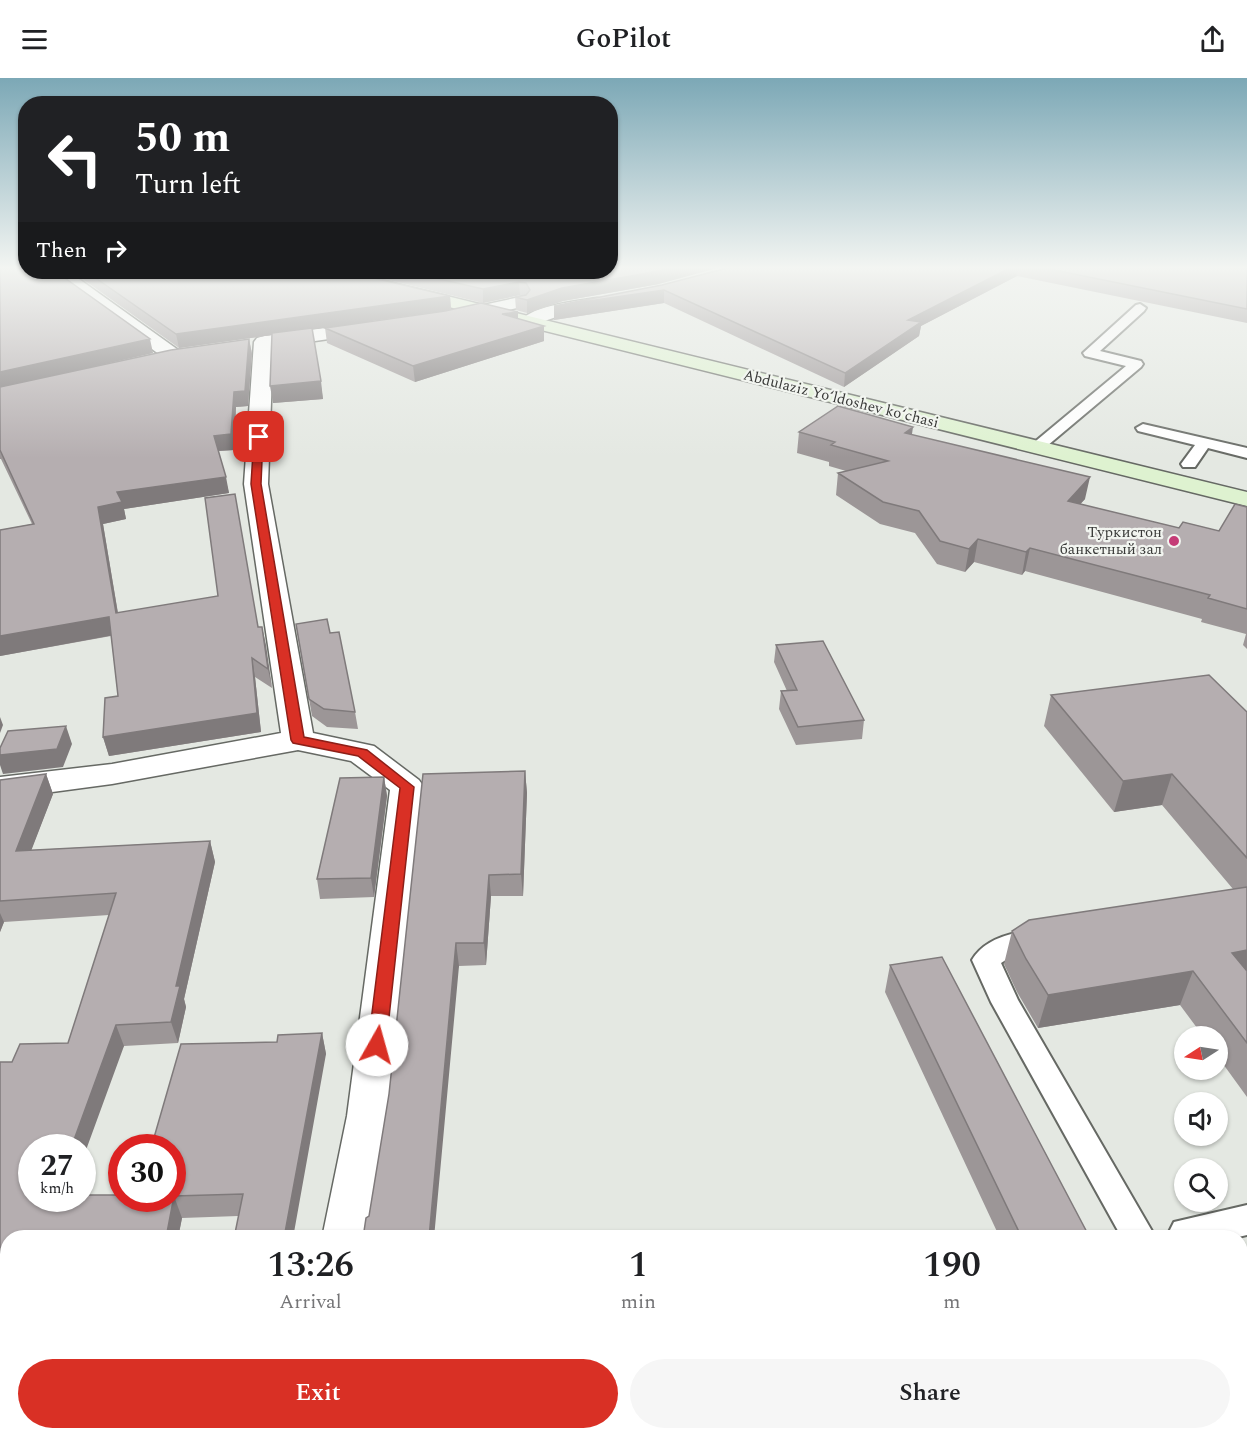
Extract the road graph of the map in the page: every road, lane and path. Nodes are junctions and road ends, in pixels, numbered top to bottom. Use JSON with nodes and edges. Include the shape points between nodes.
{"nodes":[{"id":1,"x":139,"y":331,"type":"edge"},
{"id":2,"x":355,"y":331,"type":"edge"},
{"id":3,"x":568,"y":331,"type":"edge"},
{"id":4,"x":635,"y":331,"type":"edge"},
{"id":5,"x":1115,"y":331,"type":"edge"},
{"id":6,"x":197,"y":352,"type":"edge"},
{"id":7,"x":174,"y":356,"type":"junction"},
{"id":8,"x":151,"y":361,"type":"edge"},
{"id":9,"x":1143,"y":428,"type":"dead end"},
{"id":10,"x":1053,"y":432,"type":"junction"},
{"id":11,"x":1204,"y":443,"type":"junction"},
{"id":12,"x":1036,"y":448,"type":"junction"},
{"id":13,"x":1247,"y":453,"type":"edge"},
{"id":14,"x":1189,"y":464,"type":"junction"},
{"id":15,"x":1212,"y":470,"type":"dead end"},
{"id":16,"x":1247,"y":499,"type":"edge"},
{"id":17,"x":298,"y":740,"type":"junction"},
{"id":18,"x":0,"y":788,"type":"edge"},
{"id":19,"x":1060,"y":936,"type":"edge"},
{"id":20,"x":1247,"y":1220,"type":"edge"},
{"id":21,"x":348,"y":1230,"type":"edge"},
{"id":22,"x":1135,"y":1230,"type":"edge"},
{"id":23,"x":1200,"y":1230,"type":"edge"}],
"edges":[{"from":1,"to":7,"type":"street"},
{"from":2,"to":17,"type":"street","via":[[253,344],[256,484]]},
{"from":3,"to":12,"type":"main road","name":"Abdulaziz Yoʻldoshev koʻchasi"},
{"from":4,"to":10,"type":"main road","name":"Abdulaziz Yoʻldoshev koʻchasi"},
{"from":5,"to":10,"type":"lane","via":[[1090,353],[1136,364]]},
{"from":6,"to":7,"type":"street"},
{"from":7,"to":8,"type":"street"},
{"from":9,"to":11,"type":"lane"},
{"from":10,"to":12,"type":"lane"},
{"from":10,"to":14,"type":"main road","name":"Abdulaziz Yoʻldoshev koʻchasi"},
{"from":11,"to":13,"type":"lane"},
{"from":11,"to":14,"type":"lane"},
{"from":12,"to":16,"type":"main road","name":"Abdulaziz Yoʻldoshev koʻchasi"},
{"from":14,"to":15,"type":"main road","name":"Abdulaziz Yoʻldoshev koʻchasi"},
{"from":17,"to":18,"type":"street","via":[[112,774]]},
{"from":17,"to":21,"type":"street","via":[[362,753],[407,787],[369,1116]]},
{"from":19,"to":22,"type":"lane","via":[[1013,942],[986,960],[1005,1002]]},
{"from":20,"to":23,"type":"lane"}]}
